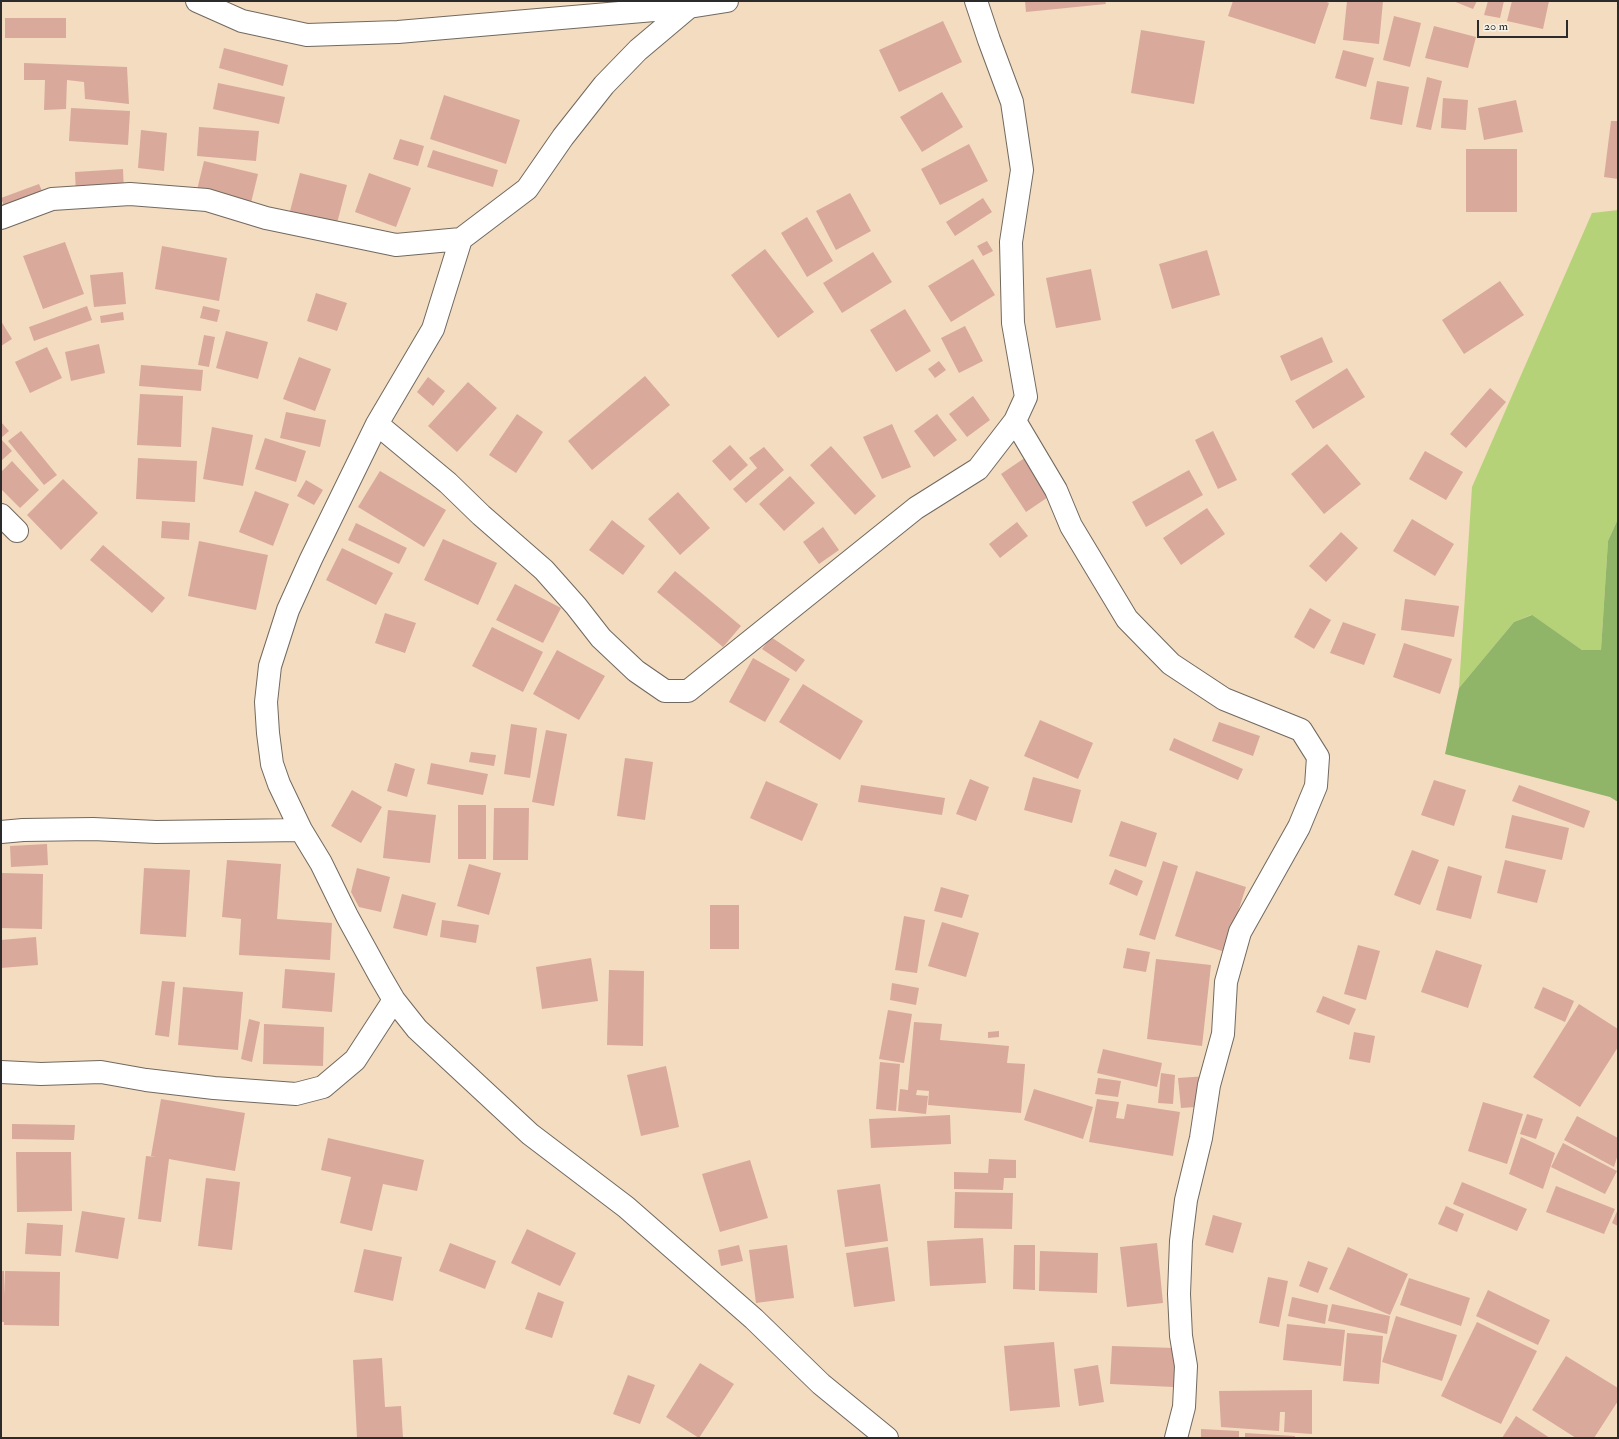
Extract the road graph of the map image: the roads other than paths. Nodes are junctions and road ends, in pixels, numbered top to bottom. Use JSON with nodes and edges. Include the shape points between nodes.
{"nodes":[{"id":1,"x":197,"y":1,"type":"edge"},
{"id":2,"x":727,"y":1,"type":"edge"},
{"id":3,"x":976,"y":1,"type":"edge"},
{"id":4,"x":689,"y":7,"type":"junction"},
{"id":5,"x":1,"y":218,"type":"edge"},
{"id":6,"x":461,"y":239,"type":"junction"},
{"id":7,"x":1015,"y":421,"type":"junction"},
{"id":8,"x":377,"y":424,"type":"junction"},
{"id":9,"x":1,"y":515,"type":"edge"},
{"id":10,"x":17,"y":531,"type":"dead end"},
{"id":11,"x":301,"y":830,"type":"junction"},
{"id":12,"x":1,"y":832,"type":"edge"},
{"id":13,"x":394,"y":1000,"type":"junction"},
{"id":14,"x":1,"y":1072,"type":"edge"},
{"id":15,"x":887,"y":1438,"type":"edge"},
{"id":16,"x":1176,"y":1438,"type":"edge"}],
"edges":[{"from":1,"to":4,"type":"street","via":[[242,21],[307,35],[398,32]]},
{"from":2,"to":4,"type":"street"},
{"from":3,"to":7,"type":"street","via":[[1012,102],[1022,170],[1011,249],[1013,323],[1026,396]]},
{"from":4,"to":6,"type":"street","via":[[638,50],[604,85],[563,137],[527,189]]},
{"from":5,"to":6,"type":"street","via":[[52,199],[130,194],[207,200],[266,218],[396,245]]},
{"from":6,"to":8,"type":"street","via":[[433,329]]},
{"from":7,"to":8,"type":"street","via":[[978,469],[916,508],[688,690],[665,690],[636,671],[600,638],[544,570],[448,483]]},
{"from":7,"to":16,"type":"street","via":[[1056,490],[1071,526],[1127,619],[1171,664],[1224,698],[1301,730],[1318,757],[1316,786],[1299,828],[1240,932],[1226,982],[1223,1034],[1209,1085],[1201,1138],[1186,1200],[1181,1241],[1179,1294],[1181,1336],[1186,1366],[1184,1407]]},
{"from":8,"to":11,"type":"street","via":[[288,610],[270,666],[266,702],[272,764]]},
{"from":9,"to":10,"type":"street"},
{"from":11,"to":12,"type":"street","via":[[156,832],[93,829]]},
{"from":11,"to":13,"type":"street"},
{"from":13,"to":14,"type":"street","via":[[355,1060],[322,1087],[296,1094],[214,1088],[101,1072]]},
{"from":13,"to":15,"type":"street","via":[[416,1029],[530,1134],[626,1207],[754,1319],[821,1384]]}]}
